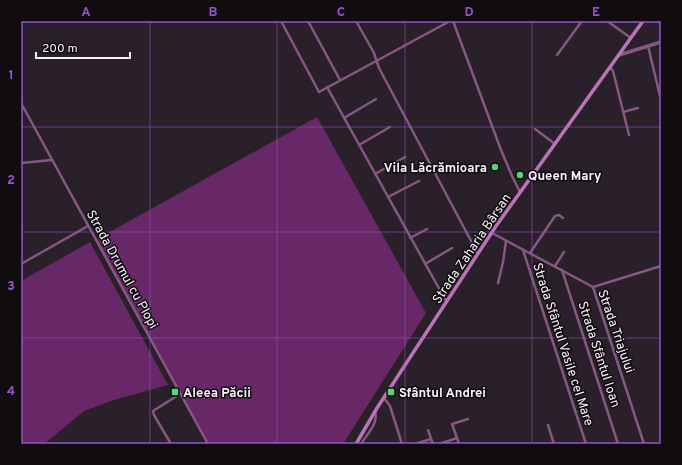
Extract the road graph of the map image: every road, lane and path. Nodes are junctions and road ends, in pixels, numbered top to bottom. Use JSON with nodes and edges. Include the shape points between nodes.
{"nodes":[{"id":1,"x":281,"y":21,"type":"edge"},
{"id":2,"x":308,"y":21,"type":"edge"},
{"id":3,"x":356,"y":21,"type":"edge"},
{"id":4,"x":450,"y":21,"type":"edge"},
{"id":5,"x":453,"y":21,"type":"edge"},
{"id":6,"x":582,"y":21,"type":"edge"},
{"id":7,"x":607,"y":21,"type":"edge"},
{"id":8,"x":643,"y":21,"type":"edge"},
{"id":9,"x":631,"y":38,"type":"junction"},
{"id":10,"x":661,"y":42,"type":"edge"},
{"id":11,"x":648,"y":46,"type":"junction"},
{"id":12,"x":557,"y":55,"type":"dead end"},
{"id":13,"x":618,"y":55,"type":"junction"},
{"id":14,"x":377,"y":61,"type":"junction"},
{"id":15,"x":610,"y":67,"type":"junction"},
{"id":16,"x":340,"y":80,"type":"junction"},
{"id":17,"x":327,"y":87,"type":"junction"},
{"id":18,"x":660,"y":96,"type":"dead end"},
{"id":19,"x":376,"y":99,"type":"dead end"},
{"id":20,"x":21,"y":103,"type":"edge"},
{"id":21,"x":638,"y":108,"type":"dead end"},
{"id":22,"x":623,"y":112,"type":"junction"},
{"id":23,"x":344,"y":118,"type":"junction"},
{"id":24,"x":390,"y":127,"type":"dead end"},
{"id":25,"x":535,"y":129,"type":"dead end"},
{"id":26,"x":629,"y":135,"type":"dead end"},
{"id":27,"x":554,"y":144,"type":"junction"},
{"id":28,"x":359,"y":145,"type":"junction"},
{"id":29,"x":405,"y":157,"type":"dead end"},
{"id":30,"x":52,"y":160,"type":"junction"},
{"id":31,"x":21,"y":163,"type":"edge"},
{"id":32,"x":375,"y":174,"type":"junction"},
{"id":33,"x":419,"y":181,"type":"dead end"},
{"id":34,"x":520,"y":192,"type":"junction"},
{"id":35,"x":388,"y":197,"type":"junction"},
{"id":36,"x":563,"y":218,"type":"dead end"},
{"id":37,"x":88,"y":226,"type":"junction"},
{"id":38,"x":427,"y":229,"type":"dead end"},
{"id":39,"x":492,"y":233,"type":"junction"},
{"id":40,"x":410,"y":238,"type":"junction"},
{"id":41,"x":506,"y":240,"type":"junction"},
{"id":42,"x":452,"y":248,"type":"dead end"},
{"id":43,"x":523,"y":249,"type":"junction"},
{"id":44,"x":564,"y":252,"type":"dead end"},
{"id":45,"x":530,"y":253,"type":"junction"},
{"id":46,"x":478,"y":254,"type":"junction"},
{"id":47,"x":21,"y":264,"type":"edge"},
{"id":48,"x":425,"y":264,"type":"junction"},
{"id":49,"x":555,"y":266,"type":"junction"},
{"id":50,"x":661,"y":266,"type":"edge"},
{"id":51,"x":562,"y":270,"type":"junction"},
{"id":52,"x":498,"y":283,"type":"dead end"},
{"id":53,"x":593,"y":287,"type":"junction"},
{"id":54,"x":446,"y":301,"type":"junction"},
{"id":55,"x":180,"y":394,"type":"junction"},
{"id":56,"x":384,"y":398,"type":"junction"},
{"id":57,"x":375,"y":411,"type":"junction"},
{"id":58,"x":468,"y":419,"type":"dead end"},
{"id":59,"x":548,"y":425,"type":"dead end"},
{"id":60,"x":428,"y":430,"type":"dead end"},
{"id":61,"x":457,"y":438,"type":"junction"},
{"id":62,"x":431,"y":439,"type":"junction"},
{"id":63,"x":171,"y":444,"type":"edge"},
{"id":64,"x":208,"y":444,"type":"edge"},
{"id":65,"x":355,"y":444,"type":"edge"},
{"id":66,"x":361,"y":444,"type":"edge"},
{"id":67,"x":402,"y":444,"type":"edge"},
{"id":68,"x":415,"y":444,"type":"edge"},
{"id":69,"x":433,"y":444,"type":"edge"},
{"id":70,"x":439,"y":444,"type":"edge"},
{"id":71,"x":459,"y":444,"type":"edge"},
{"id":72,"x":554,"y":444,"type":"edge"},
{"id":73,"x":586,"y":444,"type":"edge"},
{"id":74,"x":618,"y":444,"type":"edge"},
{"id":75,"x":644,"y":444,"type":"edge"}],
"edges":[{"from":1,"to":17,"type":"street","via":[[319,92]]},
{"from":2,"to":16,"type":"street"},
{"from":3,"to":14,"type":"street"},
{"from":4,"to":14,"type":"street"},
{"from":5,"to":34,"type":"street","via":[[490,122]]},
{"from":6,"to":12,"type":"street"},
{"from":7,"to":9,"type":"street"},
{"from":8,"to":9,"type":"main road","name":"Strada Zaharia Bârsan"},
{"from":9,"to":13,"type":"main road","name":"Strada Zaharia Bârsan"},
{"from":10,"to":11,"type":"street"},
{"from":11,"to":13,"type":"street"},
{"from":11,"to":18,"type":"street"},
{"from":13,"to":15,"type":"main road","name":"Strada Zaharia Bârsan"},
{"from":14,"to":16,"type":"street"},
{"from":14,"to":46,"type":"street"},
{"from":15,"to":22,"type":"street"},
{"from":15,"to":27,"type":"main road","name":"Strada Zaharia Bârsan"},
{"from":16,"to":17,"type":"street"},
{"from":17,"to":23,"type":"street"},
{"from":19,"to":23,"type":"street"},
{"from":20,"to":30,"type":"street","name":"Strada Drumul cu Plopi"},
{"from":21,"to":22,"type":"street"},
{"from":22,"to":26,"type":"street"},
{"from":23,"to":28,"type":"street"},
{"from":24,"to":28,"type":"street"},
{"from":25,"to":27,"type":"street"},
{"from":27,"to":34,"type":"main road","name":"Strada Zaharia Bârsan"},
{"from":28,"to":32,"type":"street"},
{"from":29,"to":32,"type":"street"},
{"from":30,"to":31,"type":"street"},
{"from":30,"to":37,"type":"street","name":"Strada Drumul cu Plopi"},
{"from":32,"to":35,"type":"street"},
{"from":33,"to":35,"type":"street"},
{"from":34,"to":39,"type":"main road","name":"Strada Zaharia Bârsan"},
{"from":35,"to":40,"type":"street"},
{"from":36,"to":45,"type":"street","via":[[555,216]]},
{"from":37,"to":47,"type":"street"},
{"from":37,"to":55,"type":"street","name":"Strada Drumul cu Plopi"},
{"from":38,"to":40,"type":"street"},
{"from":39,"to":41,"type":"street","name":"Strada Triajului"},
{"from":39,"to":46,"type":"main road","name":"Strada Zaharia Bârsan"},
{"from":40,"to":48,"type":"street"},
{"from":41,"to":43,"type":"street","name":"Strada Triajului"},
{"from":41,"to":52,"type":"street"},
{"from":42,"to":48,"type":"street"},
{"from":43,"to":45,"type":"street","name":"Strada Triajului"},
{"from":43,"to":73,"type":"street","name":"Strada Sfântul Vasile cel Mare"},
{"from":44,"to":49,"type":"street"},
{"from":45,"to":49,"type":"street","name":"Strada Triajului"},
{"from":46,"to":54,"type":"main road","name":"Strada Zaharia Bârsan"},
{"from":48,"to":54,"type":"street"},
{"from":49,"to":51,"type":"street","name":"Strada Triajului"},
{"from":50,"to":53,"type":"street"},
{"from":51,"to":53,"type":"street","name":"Strada Triajului"},
{"from":51,"to":74,"type":"street","name":"Strada Sfântul Ioan"},
{"from":53,"to":75,"type":"street","name":"Strada Triajului"},
{"from":54,"to":56,"type":"main road","name":"Strada Zaharia Bârsan"},
{"from":55,"to":63,"type":"street","via":[[154,411]]},
{"from":55,"to":64,"type":"street","name":"Strada Drumul cu Plopi"},
{"from":56,"to":57,"type":"main road","name":"Strada Zaharia Bârsan"},
{"from":56,"to":67,"type":"street","via":[[390,406]]},
{"from":57,"to":65,"type":"main road","name":"Strada Zaharia Bârsan"},
{"from":57,"to":66,"type":"street","via":[[374,423]]},
{"from":58,"to":61,"type":"street","via":[[452,424]]},
{"from":59,"to":72,"type":"street"},
{"from":60,"to":62,"type":"street"},
{"from":61,"to":70,"type":"street"},
{"from":61,"to":71,"type":"street"},
{"from":62,"to":68,"type":"street"},
{"from":62,"to":69,"type":"street"}]}
